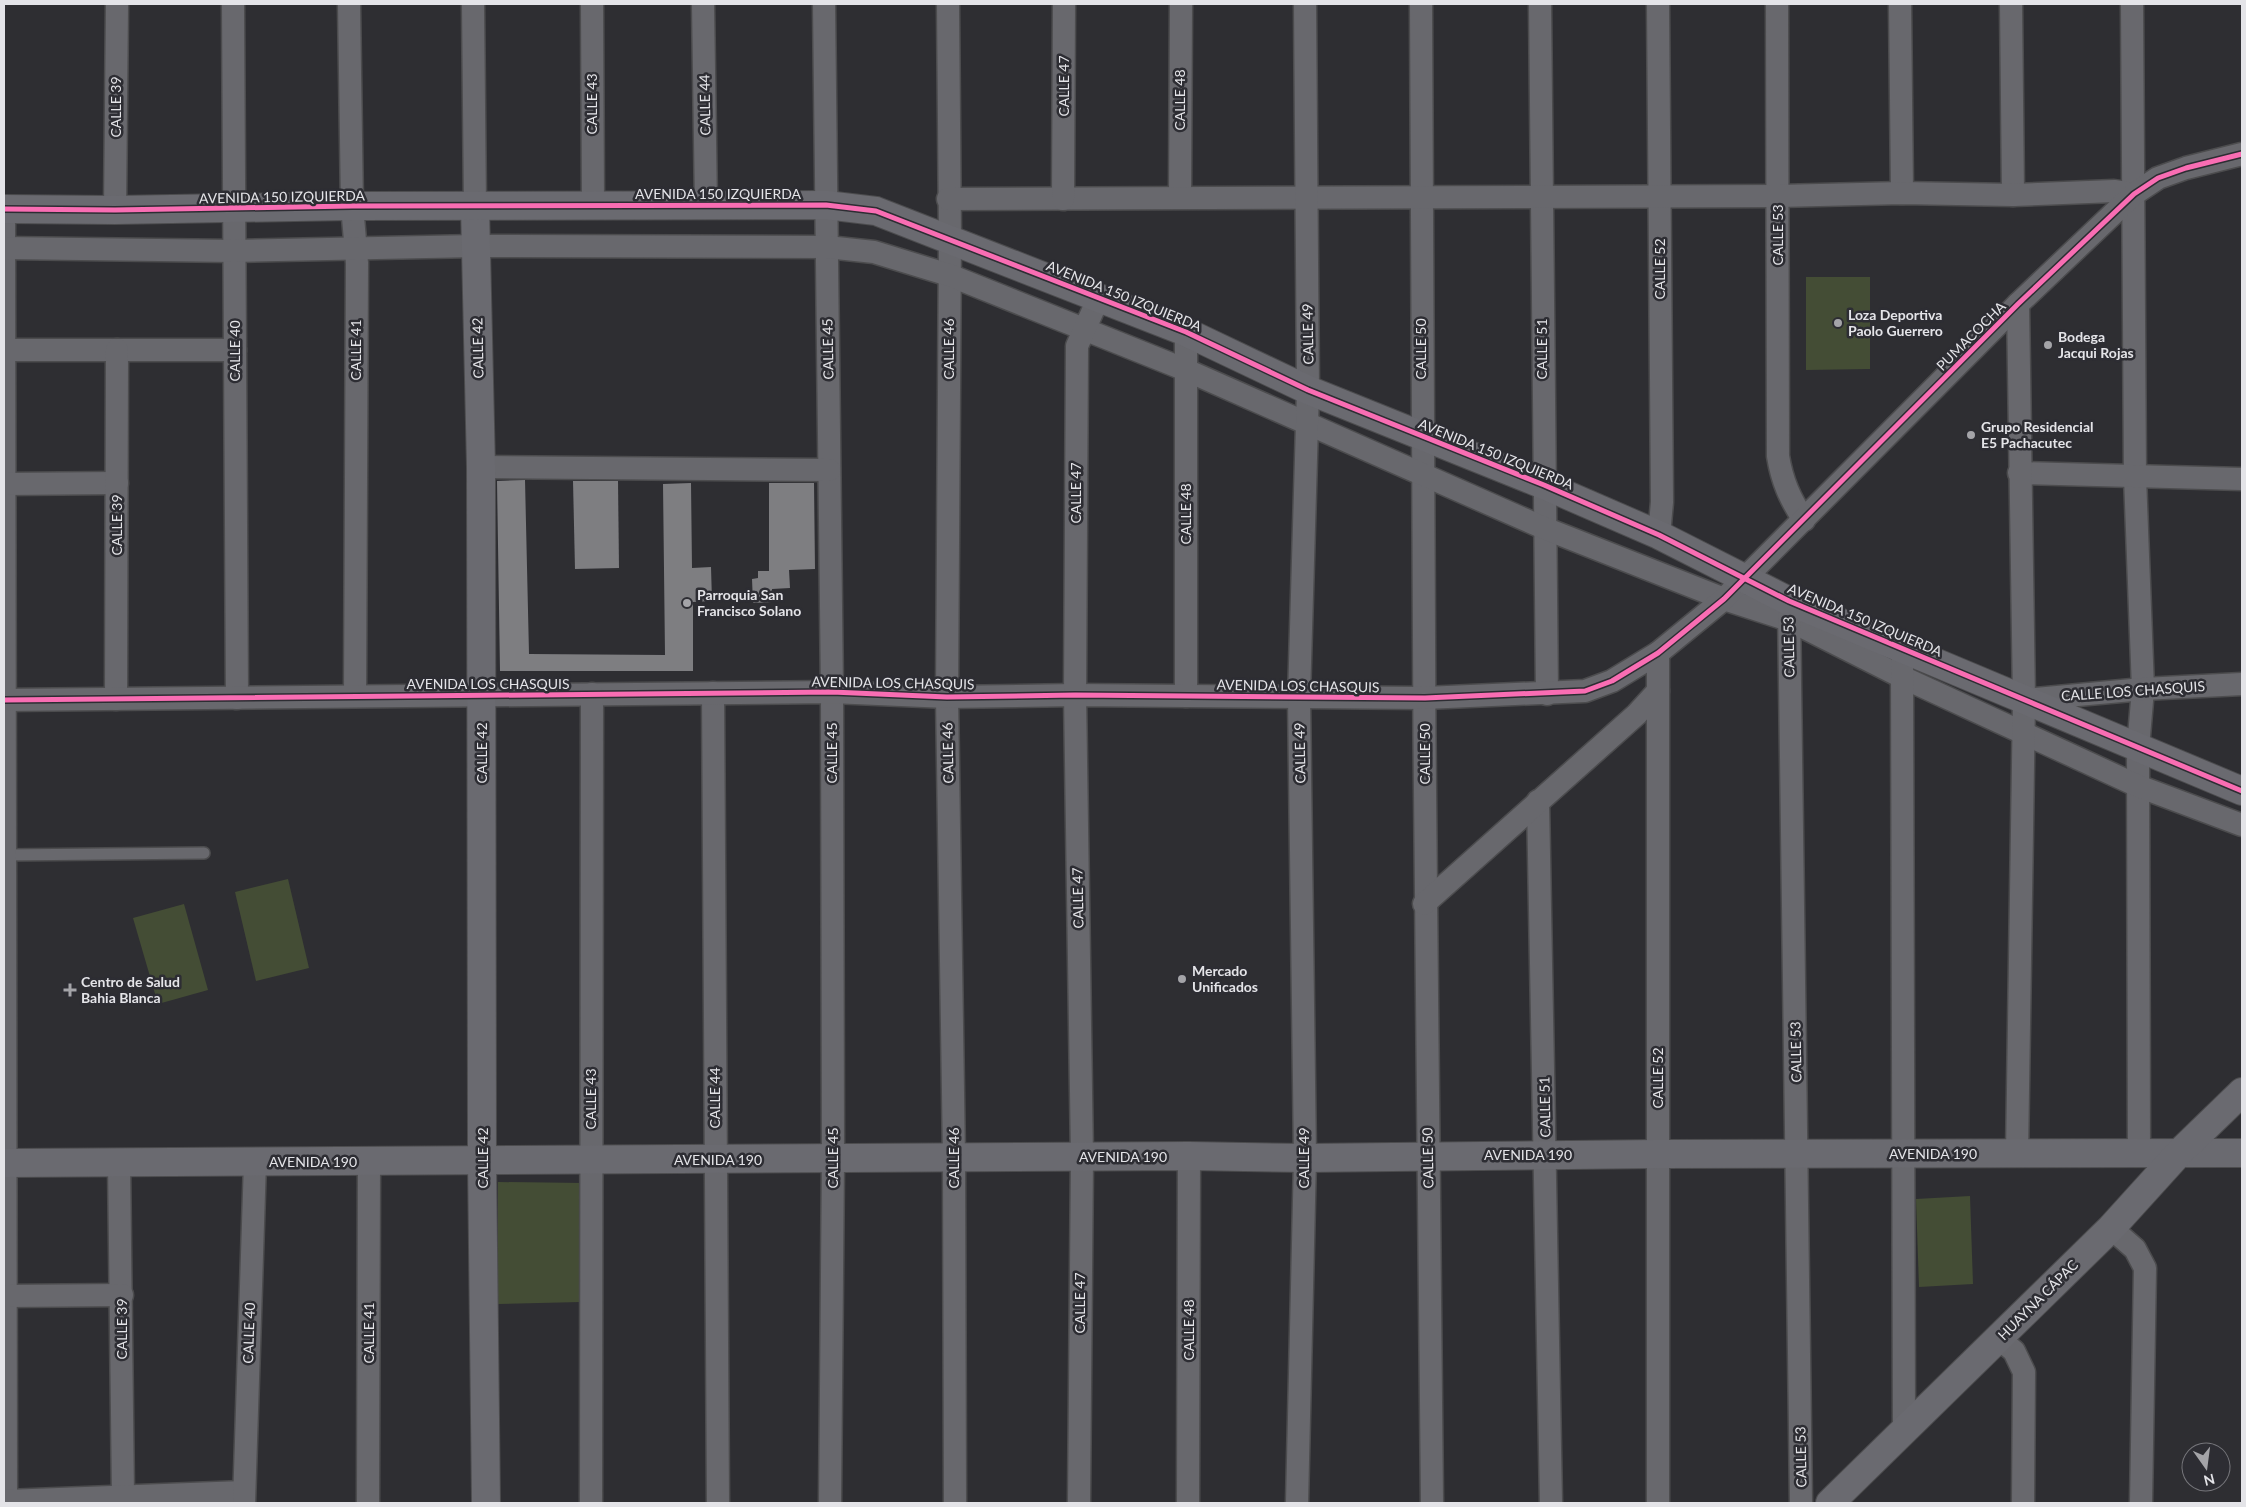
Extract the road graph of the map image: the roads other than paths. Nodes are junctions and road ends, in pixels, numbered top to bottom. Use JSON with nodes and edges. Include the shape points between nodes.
{"nodes":[{"id":1,"x":117,"y":4,"type":"edge"},
{"id":2,"x":233,"y":4,"type":"edge"},
{"id":3,"x":349,"y":4,"type":"edge"},
{"id":4,"x":473,"y":4,"type":"edge"},
{"id":5,"x":592,"y":4,"type":"edge"},
{"id":6,"x":703,"y":4,"type":"edge"},
{"id":7,"x":824,"y":4,"type":"edge"},
{"id":8,"x":948,"y":4,"type":"edge"},
{"id":9,"x":1064,"y":4,"type":"edge"},
{"id":10,"x":1181,"y":4,"type":"edge"},
{"id":11,"x":1306,"y":4,"type":"edge"},
{"id":12,"x":1421,"y":4,"type":"edge"},
{"id":13,"x":1540,"y":4,"type":"edge"},
{"id":14,"x":1658,"y":4,"type":"edge"},
{"id":15,"x":1777,"y":4,"type":"edge"},
{"id":16,"x":1900,"y":4,"type":"edge"},
{"id":17,"x":2011,"y":4,"type":"edge"},
{"id":18,"x":2132,"y":4,"type":"edge"},
{"id":19,"x":2242,"y":154,"type":"edge"},
{"id":20,"x":1902,"y":193,"type":"junction"},
{"id":21,"x":2134,"y":194,"type":"junction"},
{"id":22,"x":2013,"y":195,"type":"junction"},
{"id":23,"x":1778,"y":196,"type":"junction"},
{"id":24,"x":1180,"y":197,"type":"junction"},
{"id":25,"x":1306,"y":197,"type":"junction"},
{"id":26,"x":1421,"y":197,"type":"junction"},
{"id":27,"x":1541,"y":197,"type":"junction"},
{"id":28,"x":1660,"y":197,"type":"junction"},
{"id":29,"x":948,"y":199,"type":"junction"},
{"id":30,"x":1063,"y":199,"type":"junction"},
{"id":31,"x":593,"y":205,"type":"junction"},
{"id":32,"x":826,"y":205,"type":"junction"},
{"id":33,"x":352,"y":206,"type":"junction"},
{"id":34,"x":706,"y":206,"type":"junction"},
{"id":35,"x":475,"y":207,"type":"junction"},
{"id":36,"x":4,"y":209,"type":"edge"},
{"id":37,"x":115,"y":210,"type":"junction"},
{"id":38,"x":234,"y":210,"type":"junction"},
{"id":39,"x":4,"y":224,"type":"edge"},
{"id":40,"x":950,"y":238,"type":"junction"},
{"id":41,"x":476,"y":246,"type":"junction"},
{"id":42,"x":826,"y":247,"type":"junction"},
{"id":43,"x":4,"y":248,"type":"edge"},
{"id":44,"x":356,"y":248,"type":"junction"},
{"id":45,"x":234,"y":251,"type":"junction"},
{"id":46,"x":949,"y":275,"type":"junction"},
{"id":47,"x":1100,"y":297,"type":"junction"},
{"id":48,"x":2018,"y":304,"type":"junction"},
{"id":49,"x":1084,"y":330,"type":"junction"},
{"id":50,"x":1186,"y":332,"type":"junction"},
{"id":51,"x":4,"y":350,"type":"edge"},
{"id":52,"x":117,"y":350,"type":"junction"},
{"id":53,"x":235,"y":350,"type":"junction"},
{"id":54,"x":1186,"y":370,"type":"junction"},
{"id":55,"x":1308,"y":390,"type":"junction"},
{"id":56,"x":1308,"y":425,"type":"junction"},
{"id":57,"x":1422,"y":435,"type":"junction"},
{"id":58,"x":481,"y":467,"type":"junction"},
{"id":59,"x":829,"y":470,"type":"junction"},
{"id":60,"x":2019,"y":474,"type":"junction"},
{"id":61,"x":1422,"y":475,"type":"junction"},
{"id":62,"x":2135,"y":477,"type":"junction"},
{"id":63,"x":2242,"y":479,"type":"edge"},
{"id":64,"x":117,"y":483,"type":"junction"},
{"id":65,"x":4,"y":484,"type":"edge"},
{"id":66,"x":1544,"y":485,"type":"junction"},
{"id":67,"x":1804,"y":520,"type":"junction"},
{"id":68,"x":1544,"y":528,"type":"junction"},
{"id":69,"x":1659,"y":535,"type":"junction"},
{"id":70,"x":1745,"y":580,"type":"junction"},
{"id":71,"x":1724,"y":599,"type":"junction"},
{"id":72,"x":1789,"y":611,"type":"junction"},
{"id":73,"x":1902,"y":648,"type":"junction"},
{"id":74,"x":1658,"y":653,"type":"junction"},
{"id":75,"x":1902,"y":677,"type":"junction"},
{"id":76,"x":2242,"y":684,"type":"edge"},
{"id":77,"x":2143,"y":689,"type":"junction"},
{"id":78,"x":1658,"y":691,"type":"junction"},
{"id":79,"x":832,"y":692,"type":"junction"},
{"id":80,"x":713,"y":693,"type":"junction"},
{"id":81,"x":592,"y":694,"type":"junction"},
{"id":82,"x":1547,"y":694,"type":"junction"},
{"id":83,"x":1075,"y":695,"type":"junction"},
{"id":84,"x":355,"y":696,"type":"junction"},
{"id":85,"x":482,"y":696,"type":"junction"},
{"id":86,"x":1186,"y":696,"type":"junction"},
{"id":87,"x":947,"y":697,"type":"junction"},
{"id":88,"x":1299,"y":697,"type":"junction"},
{"id":89,"x":238,"y":698,"type":"junction"},
{"id":90,"x":1425,"y":698,"type":"junction"},
{"id":91,"x":116,"y":699,"type":"junction"},
{"id":92,"x":4,"y":700,"type":"edge"},
{"id":93,"x":2024,"y":700,"type":"junction"},
{"id":94,"x":2023,"y":732,"type":"junction"},
{"id":95,"x":2138,"y":748,"type":"junction"},
{"id":96,"x":2138,"y":786,"type":"junction"},
{"id":97,"x":2242,"y":792,"type":"edge"},
{"id":98,"x":1538,"y":800,"type":"junction"},
{"id":99,"x":2242,"y":825,"type":"edge"},
{"id":100,"x":204,"y":853,"type":"dead end"},
{"id":101,"x":5,"y":855,"type":"junction"},
{"id":102,"x":1424,"y":904,"type":"junction"},
{"id":103,"x":2242,"y":1092,"type":"edge"},
{"id":104,"x":2139,"y":1153,"type":"junction"},
{"id":105,"x":2179,"y":1153,"type":"junction"},
{"id":106,"x":2242,"y":1153,"type":"edge"},
{"id":107,"x":1658,"y":1154,"type":"junction"},
{"id":108,"x":1798,"y":1154,"type":"junction"},
{"id":109,"x":1903,"y":1154,"type":"junction"},
{"id":110,"x":2017,"y":1154,"type":"junction"},
{"id":111,"x":1547,"y":1155,"type":"junction"},
{"id":112,"x":1189,"y":1156,"type":"junction"},
{"id":113,"x":1428,"y":1156,"type":"junction"},
{"id":114,"x":1082,"y":1157,"type":"junction"},
{"id":115,"x":954,"y":1158,"type":"junction"},
{"id":116,"x":1304,"y":1158,"type":"junction"},
{"id":117,"x":833,"y":1159,"type":"junction"},
{"id":118,"x":716,"y":1160,"type":"junction"},
{"id":119,"x":590,"y":1161,"type":"junction"},
{"id":120,"x":119,"y":1162,"type":"junction"},
{"id":121,"x":255,"y":1162,"type":"junction"},
{"id":122,"x":369,"y":1162,"type":"junction"},
{"id":123,"x":482,"y":1162,"type":"junction"},
{"id":124,"x":5,"y":1163,"type":"edge"},
{"id":125,"x":2111,"y":1228,"type":"junction"},
{"id":126,"x":122,"y":1295,"type":"junction"},
{"id":127,"x":6,"y":1296,"type":"junction"},
{"id":128,"x":1999,"y":1339,"type":"junction"},
{"id":129,"x":1904,"y":1431,"type":"junction"},
{"id":130,"x":123,"y":1496,"type":"junction"},
{"id":131,"x":243,"y":1497,"type":"edge"},
{"id":132,"x":6,"y":1502,"type":"edge"},
{"id":133,"x":368,"y":1503,"type":"edge"},
{"id":134,"x":486,"y":1503,"type":"edge"},
{"id":135,"x":591,"y":1503,"type":"edge"},
{"id":136,"x":718,"y":1503,"type":"edge"},
{"id":137,"x":830,"y":1503,"type":"edge"},
{"id":138,"x":954,"y":1503,"type":"edge"},
{"id":139,"x":1079,"y":1503,"type":"edge"},
{"id":140,"x":1188,"y":1503,"type":"edge"},
{"id":141,"x":1297,"y":1503,"type":"edge"},
{"id":142,"x":1432,"y":1503,"type":"edge"},
{"id":143,"x":1551,"y":1503,"type":"edge"},
{"id":144,"x":1658,"y":1503,"type":"edge"},
{"id":145,"x":1801,"y":1503,"type":"edge"},
{"id":146,"x":1830,"y":1503,"type":"edge"},
{"id":147,"x":2023,"y":1503,"type":"edge"},
{"id":148,"x":2141,"y":1503,"type":"edge"}],
"edges":[{"from":1,"to":37,"type":"street","name":"CALLE 39"},
{"from":2,"to":38,"type":"street","name":"CALLE 40"},
{"from":3,"to":33,"type":"street","name":"CALLE 41"},
{"from":4,"to":35,"type":"street","name":"CALLE 42"},
{"from":5,"to":31,"type":"street","name":"CALLE 43"},
{"from":6,"to":34,"type":"street","name":"CALLE 44"},
{"from":7,"to":32,"type":"street","name":"CALLE 45"},
{"from":8,"to":29,"type":"street","name":"CALLE 46"},
{"from":9,"to":30,"type":"street","name":"CALLE 47"},
{"from":10,"to":24,"type":"street","name":"CALLE 48"},
{"from":11,"to":25,"type":"street","name":"CALLE 49"},
{"from":12,"to":26,"type":"street","name":"CALLE 50"},
{"from":13,"to":27,"type":"street","name":"CALLE 51"},
{"from":14,"to":28,"type":"street","name":"CALLE 52"},
{"from":15,"to":23,"type":"street","name":"CALLE 53"},
{"from":16,"to":20,"type":"street"},
{"from":17,"to":22,"type":"street"},
{"from":18,"to":21,"type":"street"},
{"from":19,"to":21,"type":"street","name":"PUMACOCHA","via":[[2158,178]]},
{"from":20,"to":22,"type":"street"},
{"from":20,"to":23,"type":"street"},
{"from":21,"to":22,"type":"street","via":[[2114,191]]},
{"from":21,"to":48,"type":"street","name":"PUMACOCHA"},
{"from":21,"to":62,"type":"street"},
{"from":23,"to":28,"type":"street"},
{"from":23,"to":67,"type":"street","name":"CALLE 53","via":[[1778,456],[1788,497]]},
{"from":24,"to":25,"type":"street"},
{"from":24,"to":30,"type":"street"},
{"from":25,"to":26,"type":"street"},
{"from":25,"to":55,"type":"street","name":"CALLE 49"},
{"from":26,"to":27,"type":"street"},
{"from":26,"to":57,"type":"street","name":"CALLE 50"},
{"from":27,"to":28,"type":"street"},
{"from":27,"to":66,"type":"street","name":"CALLE 51"},
{"from":28,"to":69,"type":"street","name":"CALLE 52","via":[[1662,502]]},
{"from":29,"to":30,"type":"street"},
{"from":29,"to":40,"type":"street","name":"CALLE 46"},
{"from":31,"to":34,"type":"street","name":"AVENIDA 150 IZQUIERDA"},
{"from":31,"to":35,"type":"street","name":"AVENIDA 150 IZQUIERDA"},
{"from":32,"to":34,"type":"street","name":"AVENIDA 150 IZQUIERDA"},
{"from":32,"to":40,"type":"street","name":"AVENIDA 150 IZQUIERDA","via":[[876,212]]},
{"from":32,"to":42,"type":"street","name":"CALLE 45"},
{"from":33,"to":35,"type":"street","name":"AVENIDA 150 IZQUIERDA"},
{"from":33,"to":38,"type":"street","name":"AVENIDA 150 IZQUIERDA"},
{"from":33,"to":44,"type":"street","name":"CALLE 41"},
{"from":35,"to":41,"type":"street","name":"CALLE 42"},
{"from":36,"to":37,"type":"street","name":"AVENIDA 150 IZQUIERDA"},
{"from":37,"to":38,"type":"street","name":"AVENIDA 150 IZQUIERDA"},
{"from":38,"to":45,"type":"street","name":"CALLE 40"},
{"from":39,"to":43,"type":"street"},
{"from":40,"to":46,"type":"street","name":"CALLE 46"},
{"from":40,"to":47,"type":"street","name":"AVENIDA 150 IZQUIERDA"},
{"from":41,"to":42,"type":"street","name":"AVENIDA 150 IZQUIERDA"},
{"from":41,"to":44,"type":"street","name":"AVENIDA 150 IZQUIERDA"},
{"from":41,"to":58,"type":"street","name":"CALLE 42"},
{"from":42,"to":46,"type":"street","name":"AVENIDA 150 IZQUIERDA","via":[[874,252]]},
{"from":42,"to":59,"type":"street","name":"CALLE 45"},
{"from":43,"to":45,"type":"street","name":"AVENIDA 150 IZQUIERDA"},
{"from":43,"to":51,"type":"street"},
{"from":44,"to":45,"type":"street","name":"AVENIDA 150 IZQUIERDA"},
{"from":44,"to":84,"type":"street","name":"CALLE 41"},
{"from":45,"to":53,"type":"street","name":"CALLE 40"},
{"from":46,"to":49,"type":"street","name":"AVENIDA 150 IZQUIERDA"},
{"from":46,"to":87,"type":"street","name":"CALLE 46"},
{"from":47,"to":49,"type":"street","name":"CALLE 47"},
{"from":47,"to":50,"type":"street","name":"AVENIDA 150 IZQUIERDA"},
{"from":48,"to":60,"type":"street"},
{"from":48,"to":67,"type":"street","name":"PUMACOCHA"},
{"from":49,"to":54,"type":"street","name":"AVENIDA 150 IZQUIERDA"},
{"from":49,"to":83,"type":"street","name":"CALLE 47","via":[[1077,346]]},
{"from":50,"to":54,"type":"street","name":"CALLE 48"},
{"from":50,"to":55,"type":"street","name":"AVENIDA 150 IZQUIERDA"},
{"from":51,"to":52,"type":"street"},
{"from":51,"to":65,"type":"street"},
{"from":52,"to":53,"type":"street"},
{"from":52,"to":64,"type":"street","name":"CALLE 39"},
{"from":53,"to":89,"type":"street","name":"CALLE 40"},
{"from":54,"to":56,"type":"street","name":"AVENIDA 150 IZQUIERDA"},
{"from":54,"to":86,"type":"street","name":"CALLE 48"},
{"from":55,"to":56,"type":"street","name":"CALLE 49"},
{"from":55,"to":57,"type":"street","name":"AVENIDA 150 IZQUIERDA"},
{"from":56,"to":61,"type":"street","name":"AVENIDA 150 IZQUIERDA"},
{"from":56,"to":88,"type":"street","name":"CALLE 49"},
{"from":57,"to":61,"type":"street","name":"CALLE 50"},
{"from":57,"to":66,"type":"street","name":"AVENIDA 150 IZQUIERDA"},
{"from":58,"to":59,"type":"street"},
{"from":58,"to":85,"type":"street","name":"CALLE 42"},
{"from":59,"to":79,"type":"street","name":"CALLE 45"},
{"from":60,"to":62,"type":"street"},
{"from":60,"to":93,"type":"street"},
{"from":61,"to":68,"type":"street","name":"AVENIDA 150 IZQUIERDA"},
{"from":61,"to":90,"type":"street","name":"CALLE 50"},
{"from":62,"to":63,"type":"street"},
{"from":62,"to":77,"type":"street"},
{"from":64,"to":65,"type":"street"},
{"from":64,"to":91,"type":"street","name":"CALLE 39"},
{"from":65,"to":92,"type":"street"},
{"from":66,"to":68,"type":"street","name":"CALLE 51"},
{"from":66,"to":69,"type":"street","name":"AVENIDA 150 IZQUIERDA"},
{"from":67,"to":70,"type":"street","name":"PUMACOCHA"},
{"from":68,"to":71,"type":"street","name":"AVENIDA 150 IZQUIERDA"},
{"from":68,"to":82,"type":"street","name":"CALLE 51"},
{"from":69,"to":70,"type":"street","name":"AVENIDA 150 IZQUIERDA"},
{"from":70,"to":71,"type":"street","name":"AVENIDA LOS CHASQUIS"},
{"from":70,"to":72,"type":"street","name":"AVENIDA 150 IZQUIERDA"},
{"from":71,"to":72,"type":"street","name":"AVENIDA 150 IZQUIERDA"},
{"from":71,"to":74,"type":"street","name":"AVENIDA LOS CHASQUIS"},
{"from":72,"to":73,"type":"street","name":"AVENIDA 150 IZQUIERDA"},
{"from":72,"to":75,"type":"street","name":"AVENIDA 150 IZQUIERDA"},
{"from":72,"to":108,"type":"street","name":"CALLE 53"},
{"from":73,"to":75,"type":"street"},
{"from":73,"to":93,"type":"street","name":"AVENIDA 150 IZQUIERDA"},
{"from":74,"to":78,"type":"street","name":"CALLE 52"},
{"from":74,"to":82,"type":"street","name":"AVENIDA LOS CHASQUIS","via":[[1612,681],[1585,691]]},
{"from":75,"to":94,"type":"street","name":"AVENIDA 150 IZQUIERDA"},
{"from":75,"to":109,"type":"street"},
{"from":76,"to":77,"type":"street","name":"CALLE LOS CHASQUIS"},
{"from":77,"to":93,"type":"street","name":"CALLE LOS CHASQUIS"},
{"from":77,"to":95,"type":"street"},
{"from":78,"to":98,"type":"street","via":[[1637,714]]},
{"from":78,"to":107,"type":"street","name":"CALLE 52"},
{"from":79,"to":80,"type":"street","name":"AVENIDA LOS CHASQUIS"},
{"from":79,"to":87,"type":"street","name":"AVENIDA LOS CHASQUIS"},
{"from":79,"to":117,"type":"street","name":"CALLE 45"},
{"from":80,"to":81,"type":"street","name":"AVENIDA LOS CHASQUIS"},
{"from":80,"to":118,"type":"street","name":"CALLE 44"},
{"from":81,"to":85,"type":"street","name":"AVENIDA LOS CHASQUIS"},
{"from":81,"to":119,"type":"street","name":"CALLE 43"},
{"from":82,"to":90,"type":"street","name":"AVENIDA LOS CHASQUIS"},
{"from":83,"to":86,"type":"street","name":"AVENIDA LOS CHASQUIS"},
{"from":83,"to":87,"type":"street","name":"AVENIDA LOS CHASQUIS"},
{"from":83,"to":114,"type":"street","name":"CALLE 47"},
{"from":84,"to":85,"type":"street","name":"AVENIDA LOS CHASQUIS"},
{"from":84,"to":89,"type":"street","name":"AVENIDA LOS CHASQUIS"},
{"from":85,"to":123,"type":"street","name":"CALLE 42"},
{"from":86,"to":88,"type":"street","name":"AVENIDA LOS CHASQUIS"},
{"from":87,"to":115,"type":"street","name":"CALLE 46"},
{"from":88,"to":90,"type":"street","name":"AVENIDA LOS CHASQUIS"},
{"from":88,"to":116,"type":"street","name":"CALLE 49"},
{"from":89,"to":91,"type":"street","name":"AVENIDA LOS CHASQUIS"},
{"from":90,"to":102,"type":"street","name":"CALLE 50"},
{"from":91,"to":92,"type":"street","name":"AVENIDA LOS CHASQUIS"},
{"from":92,"to":101,"type":"street"},
{"from":93,"to":94,"type":"street"},
{"from":93,"to":95,"type":"street","name":"AVENIDA 150 IZQUIERDA"},
{"from":94,"to":96,"type":"street","name":"AVENIDA 150 IZQUIERDA"},
{"from":94,"to":110,"type":"street"},
{"from":95,"to":96,"type":"street"},
{"from":95,"to":97,"type":"street","name":"AVENIDA 150 IZQUIERDA"},
{"from":96,"to":99,"type":"street","name":"AVENIDA 150 IZQUIERDA"},
{"from":96,"to":104,"type":"street"},
{"from":98,"to":102,"type":"street"},
{"from":98,"to":111,"type":"street","name":"CALLE 51"},
{"from":100,"to":101,"type":"lane"},
{"from":101,"to":124,"type":"street"},
{"from":102,"to":113,"type":"street","name":"CALLE 50"},
{"from":103,"to":105,"type":"street","name":"HUAYNA CÁPAC"},
{"from":104,"to":105,"type":"street","name":"AVENIDA 190"},
{"from":104,"to":110,"type":"street","name":"AVENIDA 190"},
{"from":105,"to":106,"type":"street","name":"AVENIDA 190"},
{"from":105,"to":125,"type":"street","name":"HUAYNA CÁPAC"},
{"from":107,"to":108,"type":"street","name":"AVENIDA 190"},
{"from":107,"to":111,"type":"street","name":"AVENIDA 190"},
{"from":107,"to":144,"type":"street","name":"CALLE 52"},
{"from":108,"to":109,"type":"street","name":"AVENIDA 190"},
{"from":108,"to":145,"type":"street","name":"CALLE 53"},
{"from":109,"to":110,"type":"street","name":"AVENIDA 190"},
{"from":109,"to":129,"type":"street"},
{"from":111,"to":113,"type":"street","name":"AVENIDA 190"},
{"from":111,"to":143,"type":"street","name":"CALLE 51"},
{"from":112,"to":114,"type":"street","name":"AVENIDA 190"},
{"from":112,"to":116,"type":"street","name":"AVENIDA 190"},
{"from":112,"to":140,"type":"street","name":"CALLE 48"},
{"from":113,"to":116,"type":"street","name":"AVENIDA 190"},
{"from":113,"to":142,"type":"street","name":"CALLE 50"},
{"from":114,"to":115,"type":"street","name":"AVENIDA 190"},
{"from":114,"to":139,"type":"street","name":"CALLE 47"},
{"from":115,"to":117,"type":"street","name":"AVENIDA 190"},
{"from":115,"to":138,"type":"street","name":"CALLE 46"},
{"from":116,"to":141,"type":"street","name":"CALLE 49"},
{"from":117,"to":118,"type":"street","name":"AVENIDA 190"},
{"from":117,"to":137,"type":"street","name":"CALLE 45"},
{"from":118,"to":119,"type":"street","name":"AVENIDA 190"},
{"from":118,"to":136,"type":"street","name":"CALLE 44"},
{"from":119,"to":123,"type":"street","name":"AVENIDA 190"},
{"from":119,"to":135,"type":"street","name":"CALLE 43"},
{"from":120,"to":121,"type":"street","name":"AVENIDA 190"},
{"from":120,"to":124,"type":"street","name":"AVENIDA 190"},
{"from":120,"to":126,"type":"street","name":"CALLE 39"},
{"from":121,"to":122,"type":"street","name":"AVENIDA 190"},
{"from":121,"to":131,"type":"street","name":"CALLE 40"},
{"from":122,"to":123,"type":"street","name":"AVENIDA 190"},
{"from":122,"to":133,"type":"street","name":"CALLE 41"},
{"from":123,"to":134,"type":"street","name":"CALLE 42"},
{"from":124,"to":127,"type":"street"},
{"from":125,"to":128,"type":"street","name":"HUAYNA CÁPAC"},
{"from":125,"to":148,"type":"street","via":[[2135,1249],[2145,1268]]},
{"from":126,"to":127,"type":"street"},
{"from":126,"to":130,"type":"street","name":"CALLE 39"},
{"from":127,"to":132,"type":"street"},
{"from":128,"to":129,"type":"street","name":"HUAYNA CÁPAC"},
{"from":128,"to":147,"type":"street","via":[[2014,1351],[2024,1372]]},
{"from":129,"to":146,"type":"street","name":"HUAYNA CÁPAC"},
{"from":130,"to":131,"type":"street"},
{"from":130,"to":132,"type":"street"}]}
